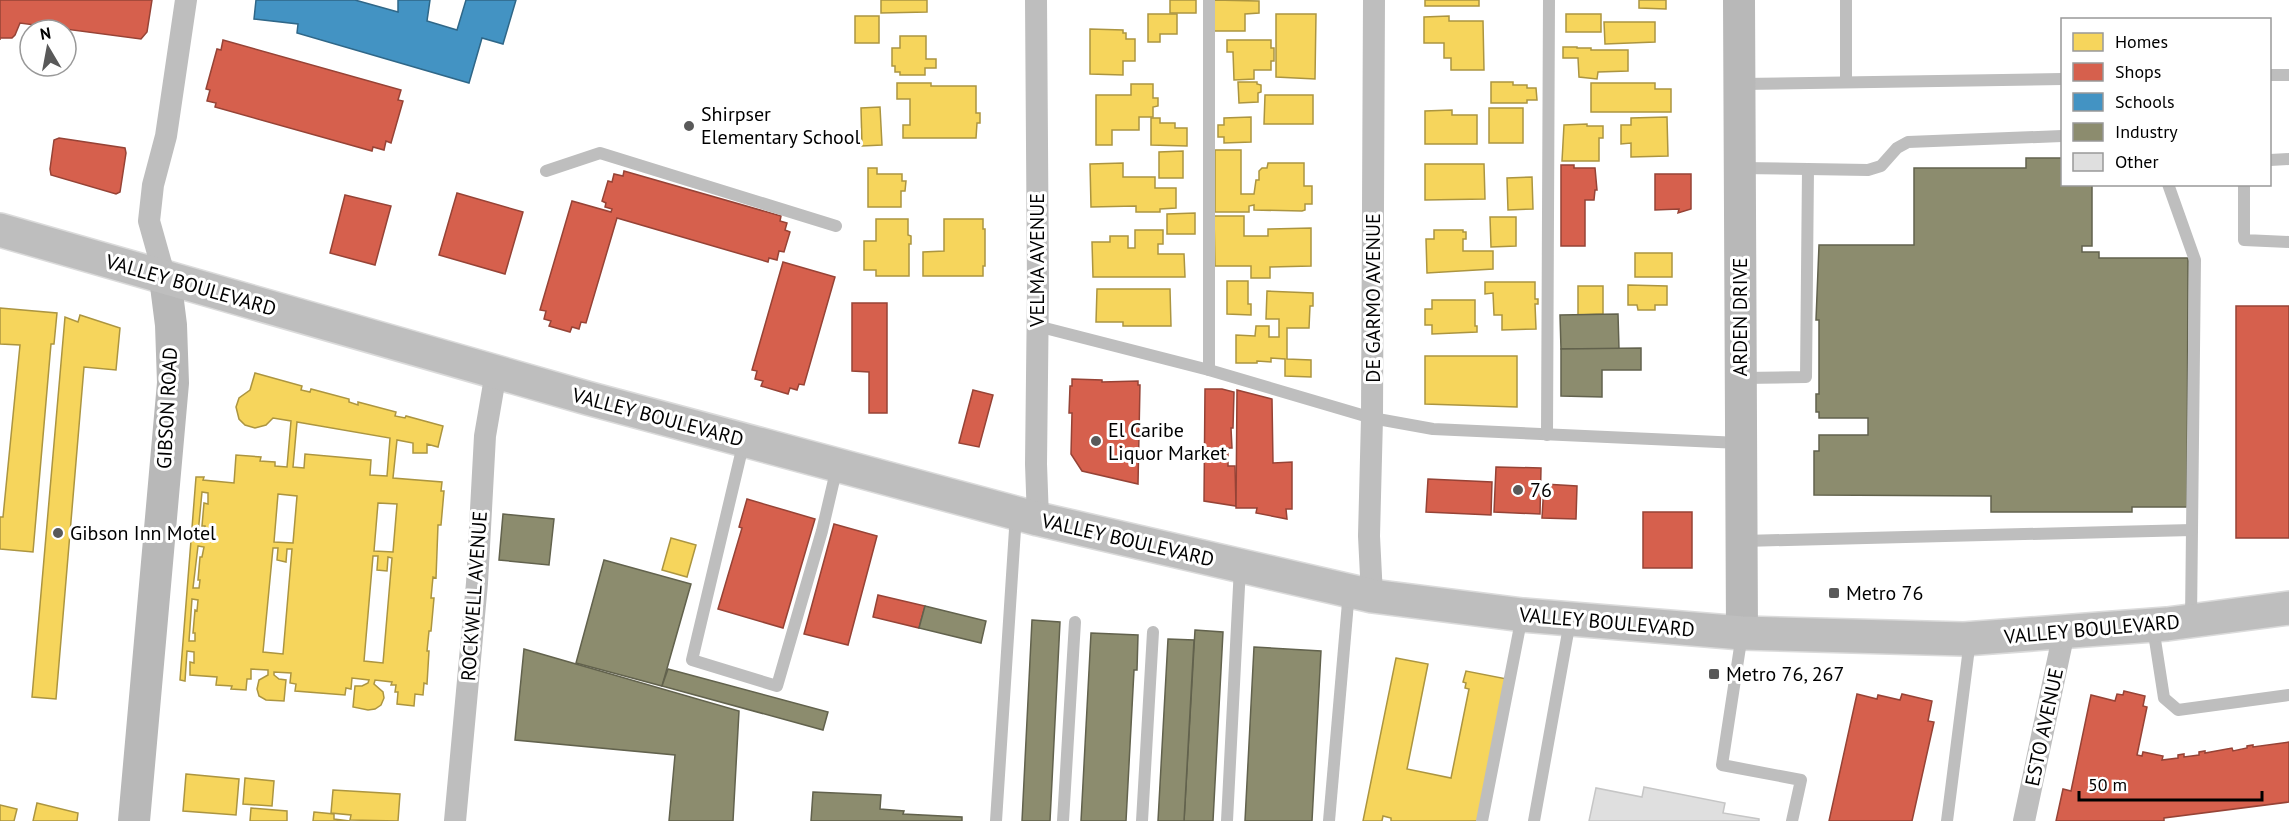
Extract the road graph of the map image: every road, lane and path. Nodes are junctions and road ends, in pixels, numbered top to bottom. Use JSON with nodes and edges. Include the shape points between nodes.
{"nodes":[{"id":1,"x":186,"y":0,"type":"edge"},
{"id":2,"x":1036,"y":0,"type":"edge"},
{"id":3,"x":1209,"y":0,"type":"edge"},
{"id":4,"x":1374,"y":0,"type":"edge"},
{"id":5,"x":1549,"y":0,"type":"edge"},
{"id":6,"x":1739,"y":0,"type":"edge"},
{"id":7,"x":1846,"y":0,"type":"edge"},
{"id":8,"x":2271,"y":75,"type":"edge"},
{"id":9,"x":2289,"y":75,"type":"edge"},
{"id":10,"x":2061,"y":79,"type":"edge"},
{"id":11,"x":1846,"y":82,"type":"junction"},
{"id":12,"x":1740,"y":84,"type":"junction"},
{"id":13,"x":2061,"y":136,"type":"edge"},
{"id":14,"x":2289,"y":159,"type":"edge"},
{"id":15,"x":2271,"y":160,"type":"edge"},
{"id":16,"x":1740,"y":168,"type":"junction"},
{"id":17,"x":1808,"y":169,"type":"junction"},
{"id":18,"x":546,"y":171,"type":"dead end"},
{"id":19,"x":2169,"y":186,"type":"edge"},
{"id":20,"x":2244,"y":186,"type":"edge"},
{"id":21,"x":836,"y":226,"type":"dead end"},
{"id":22,"x":0,"y":230,"type":"edge"},
{"id":23,"x":2289,"y":242,"type":"edge"},
{"id":24,"x":165,"y":278,"type":"junction"},
{"id":25,"x":1037,"y":326,"type":"junction"},
{"id":26,"x":1209,"y":370,"type":"junction"},
{"id":27,"x":496,"y":372,"type":"junction"},
{"id":28,"x":1740,"y":378,"type":"junction"},
{"id":29,"x":1372,"y":418,"type":"junction"},
{"id":30,"x":1547,"y":435,"type":"junction"},
{"id":31,"x":745,"y":440,"type":"junction"},
{"id":32,"x":1741,"y":443,"type":"junction"},
{"id":33,"x":837,"y":465,"type":"junction"},
{"id":34,"x":1027,"y":516,"type":"junction"},
{"id":35,"x":2192,"y":530,"type":"junction"},
{"id":36,"x":1742,"y":541,"type":"junction"},
{"id":37,"x":1240,"y":566,"type":"junction"},
{"id":38,"x":1361,"y":593,"type":"junction"},
{"id":39,"x":2289,"y":608,"type":"edge"},
{"id":40,"x":1522,"y":615,"type":"junction"},
{"id":41,"x":1570,"y":619,"type":"junction"},
{"id":42,"x":2191,"y":621,"type":"junction"},
{"id":43,"x":1075,"y":622,"type":"dead end"},
{"id":44,"x":2152,"y":625,"type":"junction"},
{"id":45,"x":2064,"y":632,"type":"junction"},
{"id":46,"x":1153,"y":633,"type":"dead end"},
{"id":47,"x":1742,"y":633,"type":"junction"},
{"id":48,"x":1970,"y":639,"type":"junction"},
{"id":49,"x":2289,"y":695,"type":"edge"},
{"id":50,"x":134,"y":821,"type":"edge"},
{"id":51,"x":455,"y":821,"type":"edge"},
{"id":52,"x":996,"y":821,"type":"edge"},
{"id":53,"x":1063,"y":821,"type":"edge"},
{"id":54,"x":1142,"y":821,"type":"edge"},
{"id":55,"x":1227,"y":821,"type":"edge"},
{"id":56,"x":1329,"y":821,"type":"edge"},
{"id":57,"x":1482,"y":821,"type":"edge"},
{"id":58,"x":1534,"y":821,"type":"edge"},
{"id":59,"x":1792,"y":821,"type":"edge"},
{"id":60,"x":1947,"y":821,"type":"edge"},
{"id":61,"x":2024,"y":821,"type":"edge"}],
"edges":[{"from":1,"to":24,"type":"street","name":"GIBSON ROAD","via":[[149,221]]},
{"from":2,"to":25,"type":"street","name":"VELMA AVENUE"},
{"from":3,"to":26,"type":"lane"},
{"from":4,"to":29,"type":"street","name":"DE GARMO AVENUE"},
{"from":5,"to":30,"type":"lane"},
{"from":6,"to":12,"type":"street","name":"ARDEN DRIVE"},
{"from":7,"to":11,"type":"lane"},
{"from":8,"to":9,"type":"lane"},
{"from":10,"to":11,"type":"lane"},
{"from":11,"to":12,"type":"lane"},
{"from":12,"to":16,"type":"street","name":"ARDEN DRIVE"},
{"from":13,"to":17,"type":"lane","via":[[1908,142],[1881,166],[1868,170]]},
{"from":14,"to":15,"type":"lane"},
{"from":16,"to":17,"type":"lane"},
{"from":16,"to":28,"type":"street","name":"ARDEN DRIVE"},
{"from":17,"to":28,"type":"lane","via":[[1806,377]]},
{"from":18,"to":21,"type":"lane","via":[[600,153]]},
{"from":19,"to":35,"type":"lane","via":[[2195,260]]},
{"from":20,"to":23,"type":"lane","via":[[2245,241]]},
{"from":22,"to":24,"type":"main road","name":"VALLEY BOULEVARD"},
{"from":24,"to":27,"type":"main road","name":"VALLEY BOULEVARD"},
{"from":24,"to":50,"type":"street","name":"GIBSON ROAD","via":[[173,382]]},
{"from":25,"to":26,"type":"lane"},
{"from":25,"to":34,"type":"street","name":"VELMA AVENUE","via":[[1036,464]]},
{"from":26,"to":29,"type":"lane"},
{"from":27,"to":31,"type":"main road","name":"VALLEY BOULEVARD"},
{"from":27,"to":51,"type":"street","name":"ROCKWELL AVENUE","via":[[485,436],[477,583]]},
{"from":28,"to":32,"type":"street","name":"ARDEN DRIVE"},
{"from":29,"to":30,"type":"lane","via":[[1433,429]]},
{"from":29,"to":38,"type":"street","name":"DE GARMO AVENUE","via":[[1369,536]]},
{"from":30,"to":32,"type":"lane"},
{"from":31,"to":33,"type":"main road","name":"VALLEY BOULEVARD"},
{"from":31,"to":33,"type":"lane","via":[[692,660],[777,686]]},
{"from":32,"to":36,"type":"street","name":"ARDEN DRIVE"},
{"from":33,"to":34,"type":"main road","name":"VALLEY BOULEVARD"},
{"from":34,"to":37,"type":"main road","name":"VALLEY BOULEVARD"},
{"from":34,"to":52,"type":"lane"},
{"from":35,"to":36,"type":"lane"},
{"from":35,"to":42,"type":"lane"},
{"from":36,"to":47,"type":"street","name":"ARDEN DRIVE"},
{"from":37,"to":38,"type":"main road","name":"VALLEY BOULEVARD"},
{"from":37,"to":55,"type":"lane"},
{"from":38,"to":40,"type":"main road","name":"VALLEY BOULEVARD"},
{"from":38,"to":56,"type":"lane"},
{"from":39,"to":42,"type":"main road","name":"VALLEY BOULEVARD"},
{"from":40,"to":41,"type":"main road","name":"VALLEY BOULEVARD"},
{"from":40,"to":57,"type":"lane"},
{"from":41,"to":47,"type":"main road","name":"VALLEY BOULEVARD"},
{"from":41,"to":58,"type":"lane"},
{"from":42,"to":44,"type":"main road","name":"VALLEY BOULEVARD"},
{"from":43,"to":53,"type":"lane"},
{"from":44,"to":45,"type":"main road","name":"VALLEY BOULEVARD"},
{"from":44,"to":49,"type":"lane","via":[[2164,698],[2178,710]]},
{"from":45,"to":48,"type":"main road","name":"VALLEY BOULEVARD"},
{"from":45,"to":61,"type":"street","name":"ESTO AVENUE"},
{"from":46,"to":54,"type":"lane"},
{"from":47,"to":48,"type":"main road","name":"VALLEY BOULEVARD"},
{"from":47,"to":59,"type":"lane","via":[[1722,765],[1801,780]]},
{"from":48,"to":60,"type":"lane"}]}
